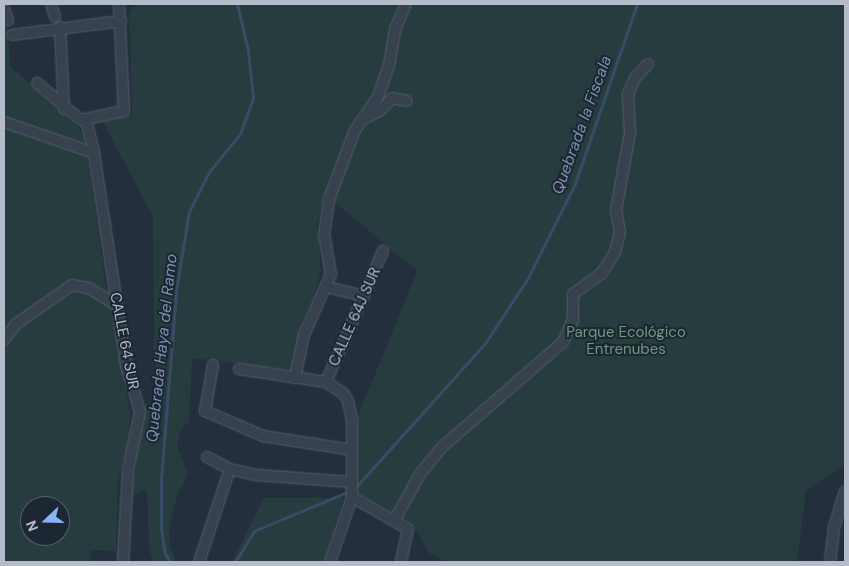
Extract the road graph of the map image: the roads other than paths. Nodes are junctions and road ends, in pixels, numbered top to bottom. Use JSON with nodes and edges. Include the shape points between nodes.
{"nodes":[{"id":1,"x":50,"y":4,"type":"edge"},
{"id":2,"x":119,"y":4,"type":"edge"},
{"id":3,"x":406,"y":4,"type":"edge"},
{"id":4,"x":4,"y":9,"type":"edge"},
{"id":5,"x":55,"y":16,"type":"dead end"},
{"id":6,"x":8,"y":20,"type":"dead end"},
{"id":7,"x":121,"y":21,"type":"junction"},
{"id":8,"x":60,"y":27,"type":"junction"},
{"id":9,"x":12,"y":35,"type":"dead end"},
{"id":10,"x":648,"y":64,"type":"dead end"},
{"id":11,"x":37,"y":83,"type":"dead end"},
{"id":12,"x":407,"y":101,"type":"dead end"},
{"id":13,"x":67,"y":111,"type":"junction"},
{"id":14,"x":364,"y":118,"type":"junction"},
{"id":15,"x":86,"y":120,"type":"junction"},
{"id":16,"x":4,"y":122,"type":"edge"},
{"id":17,"x":94,"y":153,"type":"junction"},
{"id":18,"x":383,"y":251,"type":"dead end"},
{"id":19,"x":326,"y":287,"type":"junction"},
{"id":20,"x":364,"y":296,"type":"junction"},
{"id":21,"x":116,"y":305,"type":"junction"},
{"id":22,"x":4,"y":340,"type":"edge"},
{"id":23,"x":213,"y":365,"type":"dead end"},
{"id":24,"x":238,"y":369,"type":"dead end"},
{"id":25,"x":295,"y":378,"type":"junction"},
{"id":26,"x":326,"y":382,"type":"junction"},
{"id":27,"x":352,"y":450,"type":"junction"},
{"id":28,"x":207,"y":457,"type":"dead end"},
{"id":29,"x":230,"y":469,"type":"junction"},
{"id":30,"x":352,"y":482,"type":"junction"},
{"id":31,"x":845,"y":492,"type":"edge"},
{"id":32,"x":352,"y":498,"type":"junction"},
{"id":33,"x":394,"y":520,"type":"junction"},
{"id":34,"x":123,"y":562,"type":"edge"},
{"id":35,"x":199,"y":562,"type":"edge"},
{"id":36,"x":330,"y":562,"type":"edge"},
{"id":37,"x":401,"y":562,"type":"edge"},
{"id":38,"x":830,"y":562,"type":"edge"}],
"edges":[{"from":1,"to":5,"type":"street"},
{"from":2,"to":7,"type":"street"},
{"from":3,"to":14,"type":"street","via":[[396,27],[389,66],[378,97]]},
{"from":4,"to":6,"type":"street"},
{"from":7,"to":8,"type":"street"},
{"from":7,"to":15,"type":"street","via":[[124,111]]},
{"from":8,"to":9,"type":"street"},
{"from":8,"to":13,"type":"street"},
{"from":10,"to":33,"type":"street","via":[[635,78],[628,94],[630,133],[616,210],[620,232],[613,257],[602,273],[573,294],[573,320],[563,342],[441,448],[420,474]]},
{"from":11,"to":13,"type":"street"},
{"from":12,"to":14,"type":"street","via":[[393,98],[379,111]]},
{"from":13,"to":15,"type":"street"},
{"from":14,"to":19,"type":"street","via":[[351,139],[329,199],[324,235],[331,274]]},
{"from":15,"to":17,"type":"street","name":"CALLE 64 SUR"},
{"from":16,"to":17,"type":"street"},
{"from":17,"to":21,"type":"street","name":"CALLE 64 SUR"},
{"from":18,"to":20,"type":"street","name":"CALLE 64J SUR"},
{"from":19,"to":20,"type":"street"},
{"from":19,"to":25,"type":"street","via":[[304,335]]},
{"from":20,"to":26,"type":"street","name":"CALLE 64J SUR"},
{"from":21,"to":22,"type":"street","via":[[88,288],[72,285],[16,324]]},
{"from":21,"to":34,"type":"street","name":"CALLE 64 SUR","via":[[126,364],[140,412],[128,470]]},
{"from":23,"to":27,"type":"street","via":[[205,411],[263,436]]},
{"from":24,"to":25,"type":"street"},
{"from":25,"to":26,"type":"street"},
{"from":26,"to":27,"type":"street","via":[[343,393],[348,401]]},
{"from":27,"to":30,"type":"street"},
{"from":28,"to":29,"type":"street"},
{"from":29,"to":30,"type":"street","via":[[257,475]]},
{"from":29,"to":35,"type":"street"},
{"from":30,"to":32,"type":"street"},
{"from":31,"to":38,"type":"street","via":[[834,527]]},
{"from":32,"to":33,"type":"street"},
{"from":32,"to":36,"type":"street"},
{"from":33,"to":37,"type":"street","via":[[408,529]]}]}
